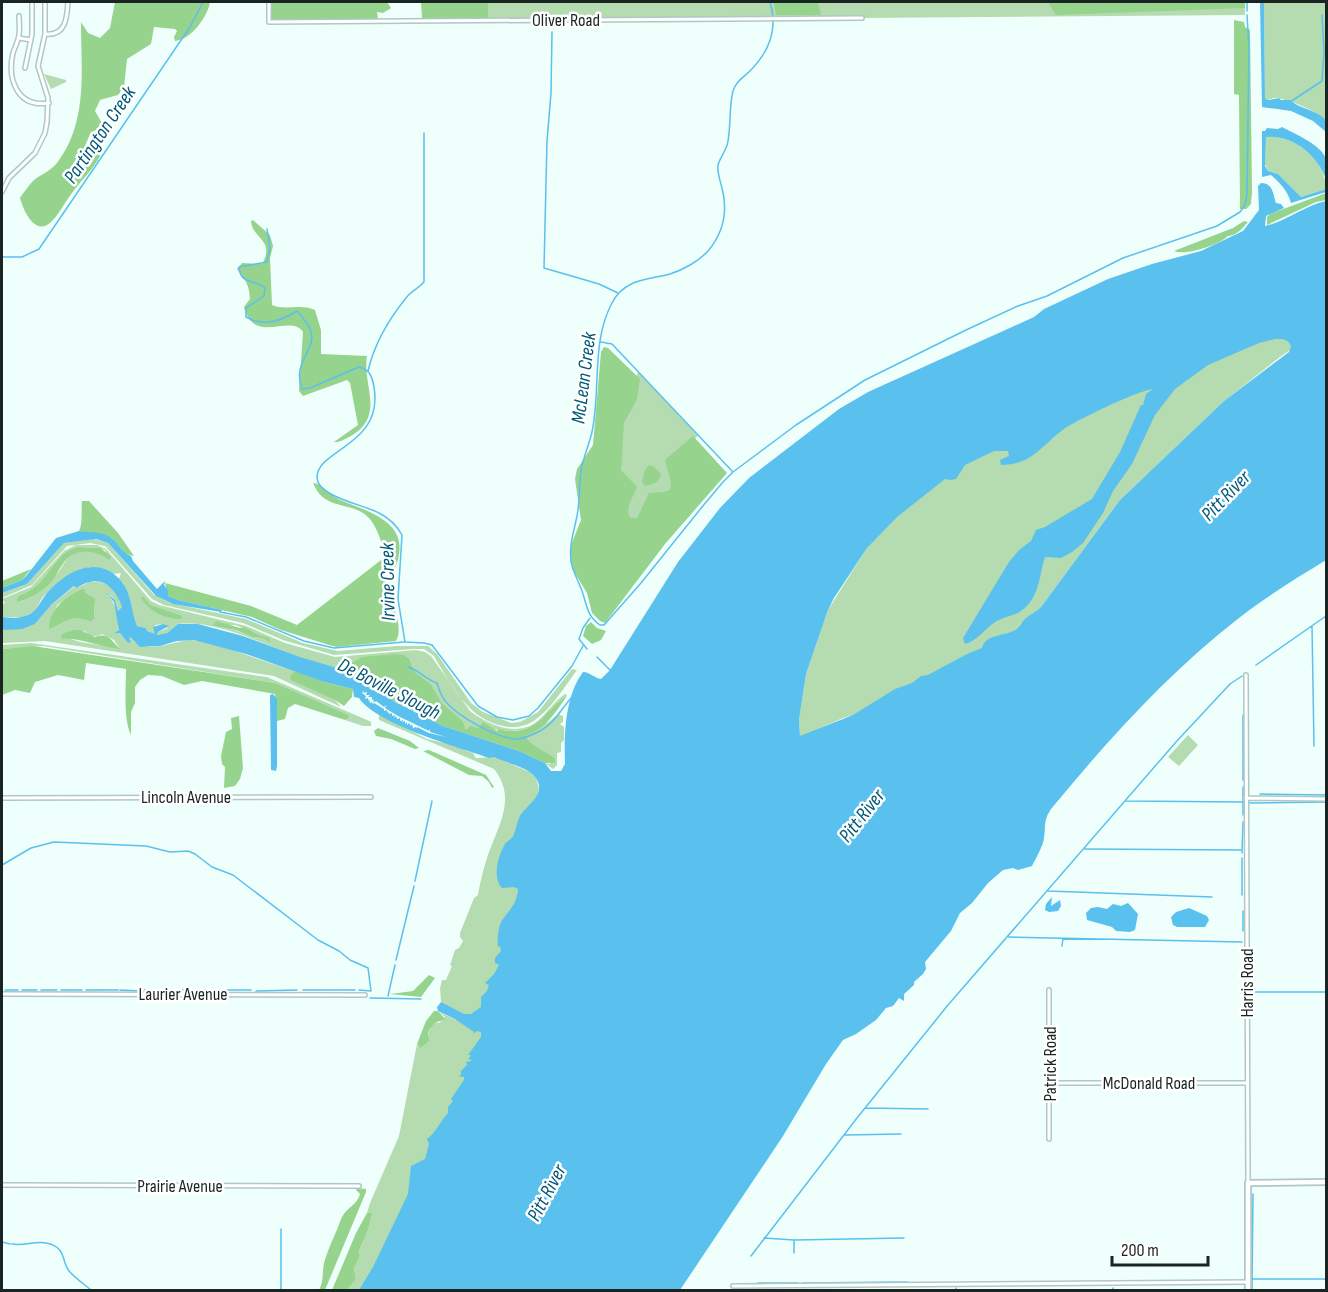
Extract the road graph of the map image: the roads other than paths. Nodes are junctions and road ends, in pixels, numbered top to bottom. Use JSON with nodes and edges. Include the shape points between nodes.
{"nodes":[{"id":1,"x":32,"y":2,"type":"edge"},
{"id":2,"x":45,"y":2,"type":"edge"},
{"id":3,"x":68,"y":2,"type":"edge"},
{"id":4,"x":269,"y":2,"type":"edge"},
{"id":5,"x":19,"y":16,"type":"dead end"},
{"id":6,"x":862,"y":18,"type":"dead end"},
{"id":7,"x":45,"y":34,"type":"junction"},
{"id":8,"x":19,"y":38,"type":"junction"},
{"id":9,"x":31,"y":40,"type":"junction"},
{"id":10,"x":25,"y":68,"type":"dead end"},
{"id":11,"x":48,"y":103,"type":"junction"},
{"id":12,"x":2,"y":192,"type":"edge"},
{"id":13,"x":1246,"y":675,"type":"dead end"},
{"id":14,"x":371,"y":797,"type":"dead end"},
{"id":15,"x":2,"y":798,"type":"edge"},
{"id":16,"x":1246,"y":798,"type":"junction"},
{"id":17,"x":1326,"y":799,"type":"edge"},
{"id":18,"x":1049,"y":990,"type":"dead end"},
{"id":19,"x":2,"y":994,"type":"edge"},
{"id":20,"x":365,"y":995,"type":"dead end"},
{"id":21,"x":1050,"y":1083,"type":"junction"},
{"id":22,"x":1247,"y":1083,"type":"junction"},
{"id":23,"x":1049,"y":1139,"type":"dead end"},
{"id":24,"x":1326,"y":1182,"type":"edge"},
{"id":25,"x":1248,"y":1183,"type":"junction"},
{"id":26,"x":2,"y":1185,"type":"edge"},
{"id":27,"x":358,"y":1186,"type":"dead end"},
{"id":28,"x":1248,"y":1282,"type":"junction"},
{"id":29,"x":733,"y":1286,"type":"dead end"},
{"id":30,"x":791,"y":1288,"type":"edge"},
{"id":31,"x":1248,"y":1290,"type":"edge"}],
"edges":[{"from":1,"to":9,"type":"street"},
{"from":2,"to":7,"type":"street"},
{"from":3,"to":7,"type":"street","via":[[59,32]]},
{"from":4,"to":6,"type":"street","name":"Oliver Road","via":[[269,22]]},
{"from":5,"to":8,"type":"street"},
{"from":7,"to":11,"type":"street","via":[[38,66]]},
{"from":8,"to":9,"type":"street"},
{"from":8,"to":11,"type":"street","via":[[12,60],[14,85],[25,100]]},
{"from":9,"to":10,"type":"street"},
{"from":11,"to":12,"type":"street","via":[[41,141]]},
{"from":13,"to":16,"type":"street","name":"Harris Road"},
{"from":14,"to":15,"type":"street","name":"Lincoln Avenue"},
{"from":16,"to":17,"type":"street"},
{"from":16,"to":22,"type":"street","name":"Harris Road"},
{"from":18,"to":21,"type":"street","name":"Patrick Road"},
{"from":19,"to":20,"type":"street","name":"Laurier Avenue"},
{"from":21,"to":22,"type":"street","name":"McDonald Road"},
{"from":21,"to":23,"type":"street","name":"Patrick Road"},
{"from":22,"to":25,"type":"street","name":"Harris Road"},
{"from":24,"to":25,"type":"main road"},
{"from":25,"to":28,"type":"main road","name":"Harris Road"},
{"from":26,"to":27,"type":"street","name":"Prairie Avenue"},
{"from":28,"to":30,"type":"street"},
{"from":28,"to":31,"type":"main road","name":"Harris Road"},
{"from":29,"to":30,"type":"street"}]}
